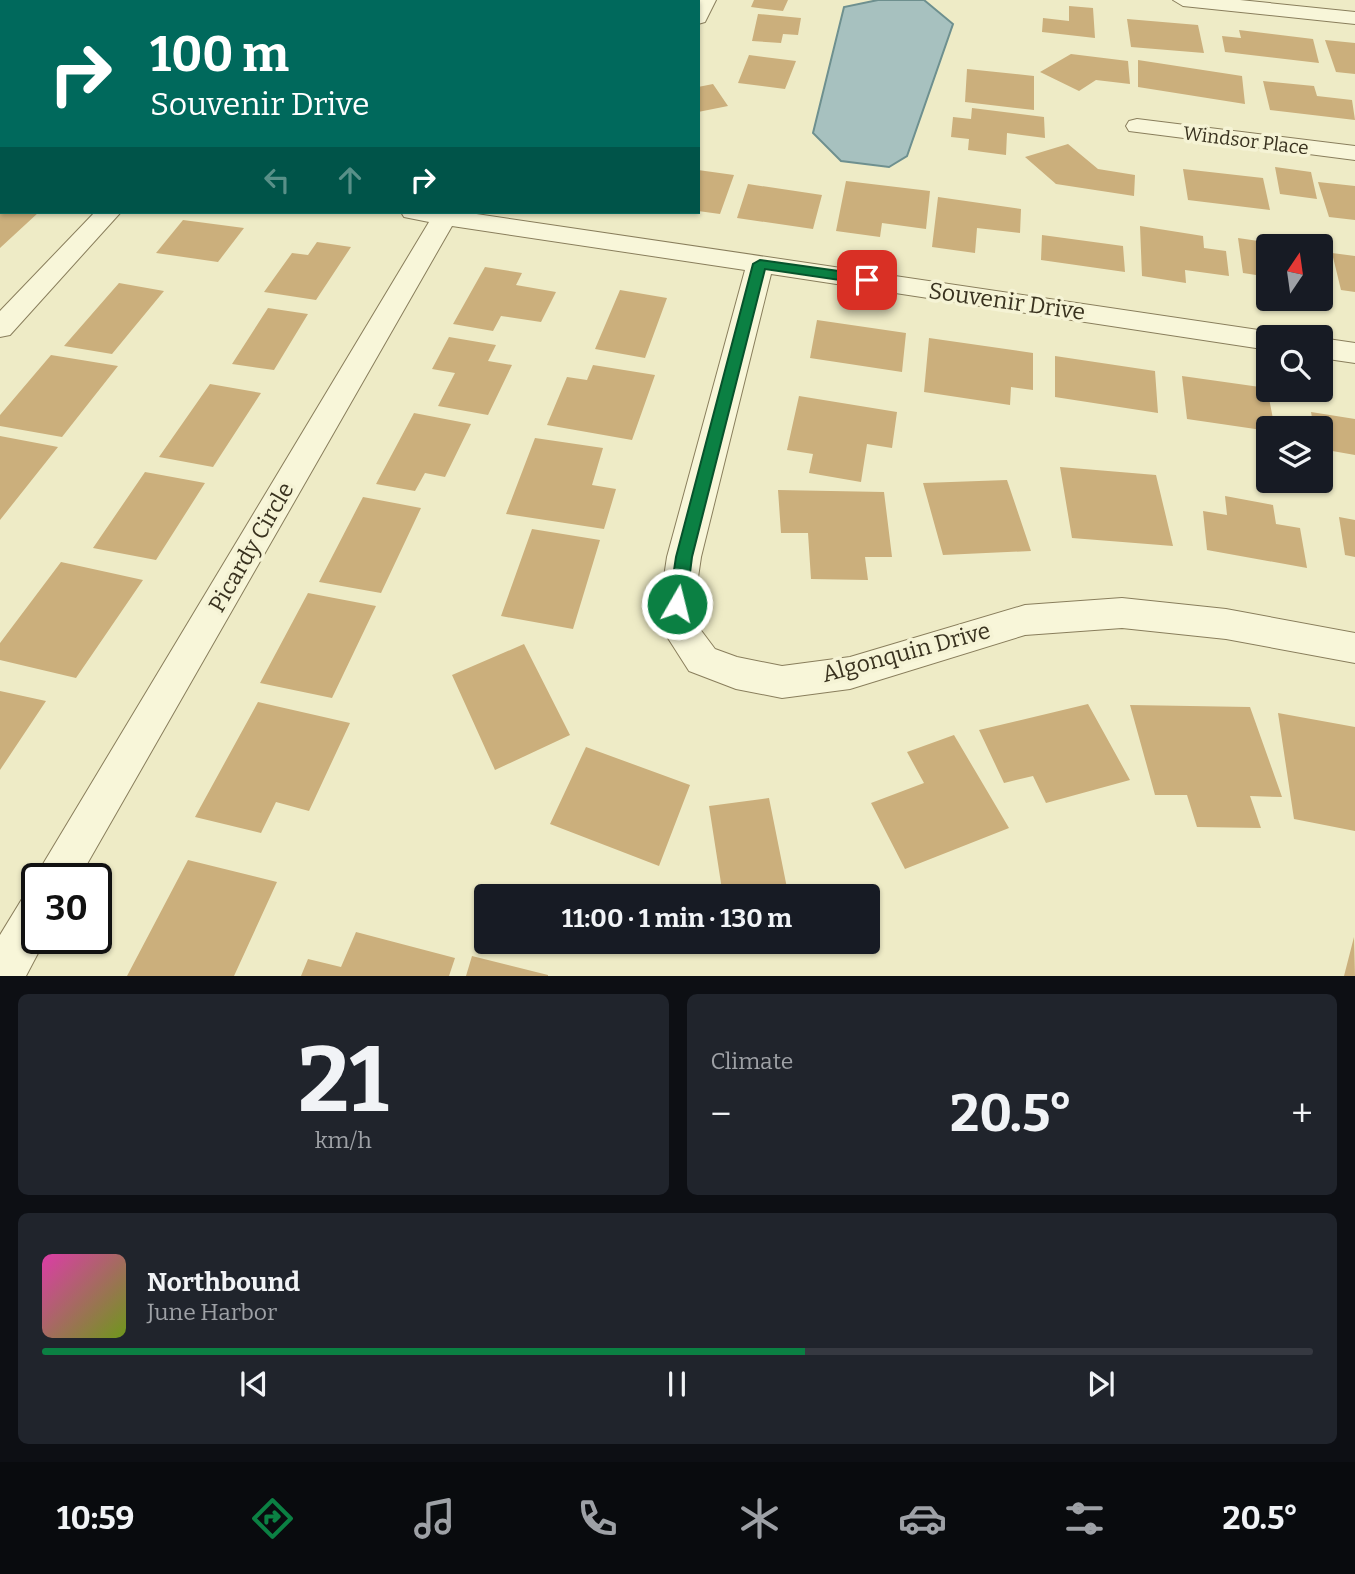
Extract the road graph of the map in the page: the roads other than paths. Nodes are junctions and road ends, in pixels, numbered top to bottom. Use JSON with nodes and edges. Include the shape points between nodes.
{"nodes":[{"id":1,"x":1183,"y":0,"type":"edge"},
{"id":2,"x":1355,"y":18,"type":"edge"},
{"id":3,"x":1137,"y":127,"type":"dead end"},
{"id":4,"x":1355,"y":153,"type":"edge"},
{"id":5,"x":106,"y":214,"type":"edge"},
{"id":6,"x":429,"y":214,"type":"edge"},
{"id":7,"x":760,"y":264,"type":"junction"},
{"id":8,"x":0,"y":328,"type":"edge"},
{"id":9,"x":1256,"y":338,"type":"edge"},
{"id":10,"x":1333,"y":349,"type":"edge"},
{"id":11,"x":1355,"y":352,"type":"edge"},
{"id":12,"x":1355,"y":648,"type":"edge"},
{"id":13,"x":65,"y":863,"type":"edge"},
{"id":14,"x":21,"y":941,"type":"edge"},
{"id":15,"x":4,"y":975,"type":"edge"}],
"edges":[{"from":1,"to":2,"type":"street"},
{"from":3,"to":4,"type":"street","name":"Windsor Place"},
{"from":5,"to":8,"type":"street"},
{"from":6,"to":7,"type":"street","name":"Souvenir Drive"},
{"from":6,"to":13,"type":"street","name":"Picardy Circle"},
{"from":7,"to":9,"type":"street","name":"Souvenir Drive"},
{"from":7,"to":12,"type":"street","name":"Algonquin Drive","via":[[684,557],[677,604],[684,635],[702,660],[736,673],[782,682],[850,673],[1025,620],[1122,613],[1226,624]]},
{"from":10,"to":11,"type":"street"},
{"from":14,"to":15,"type":"street"}]}
